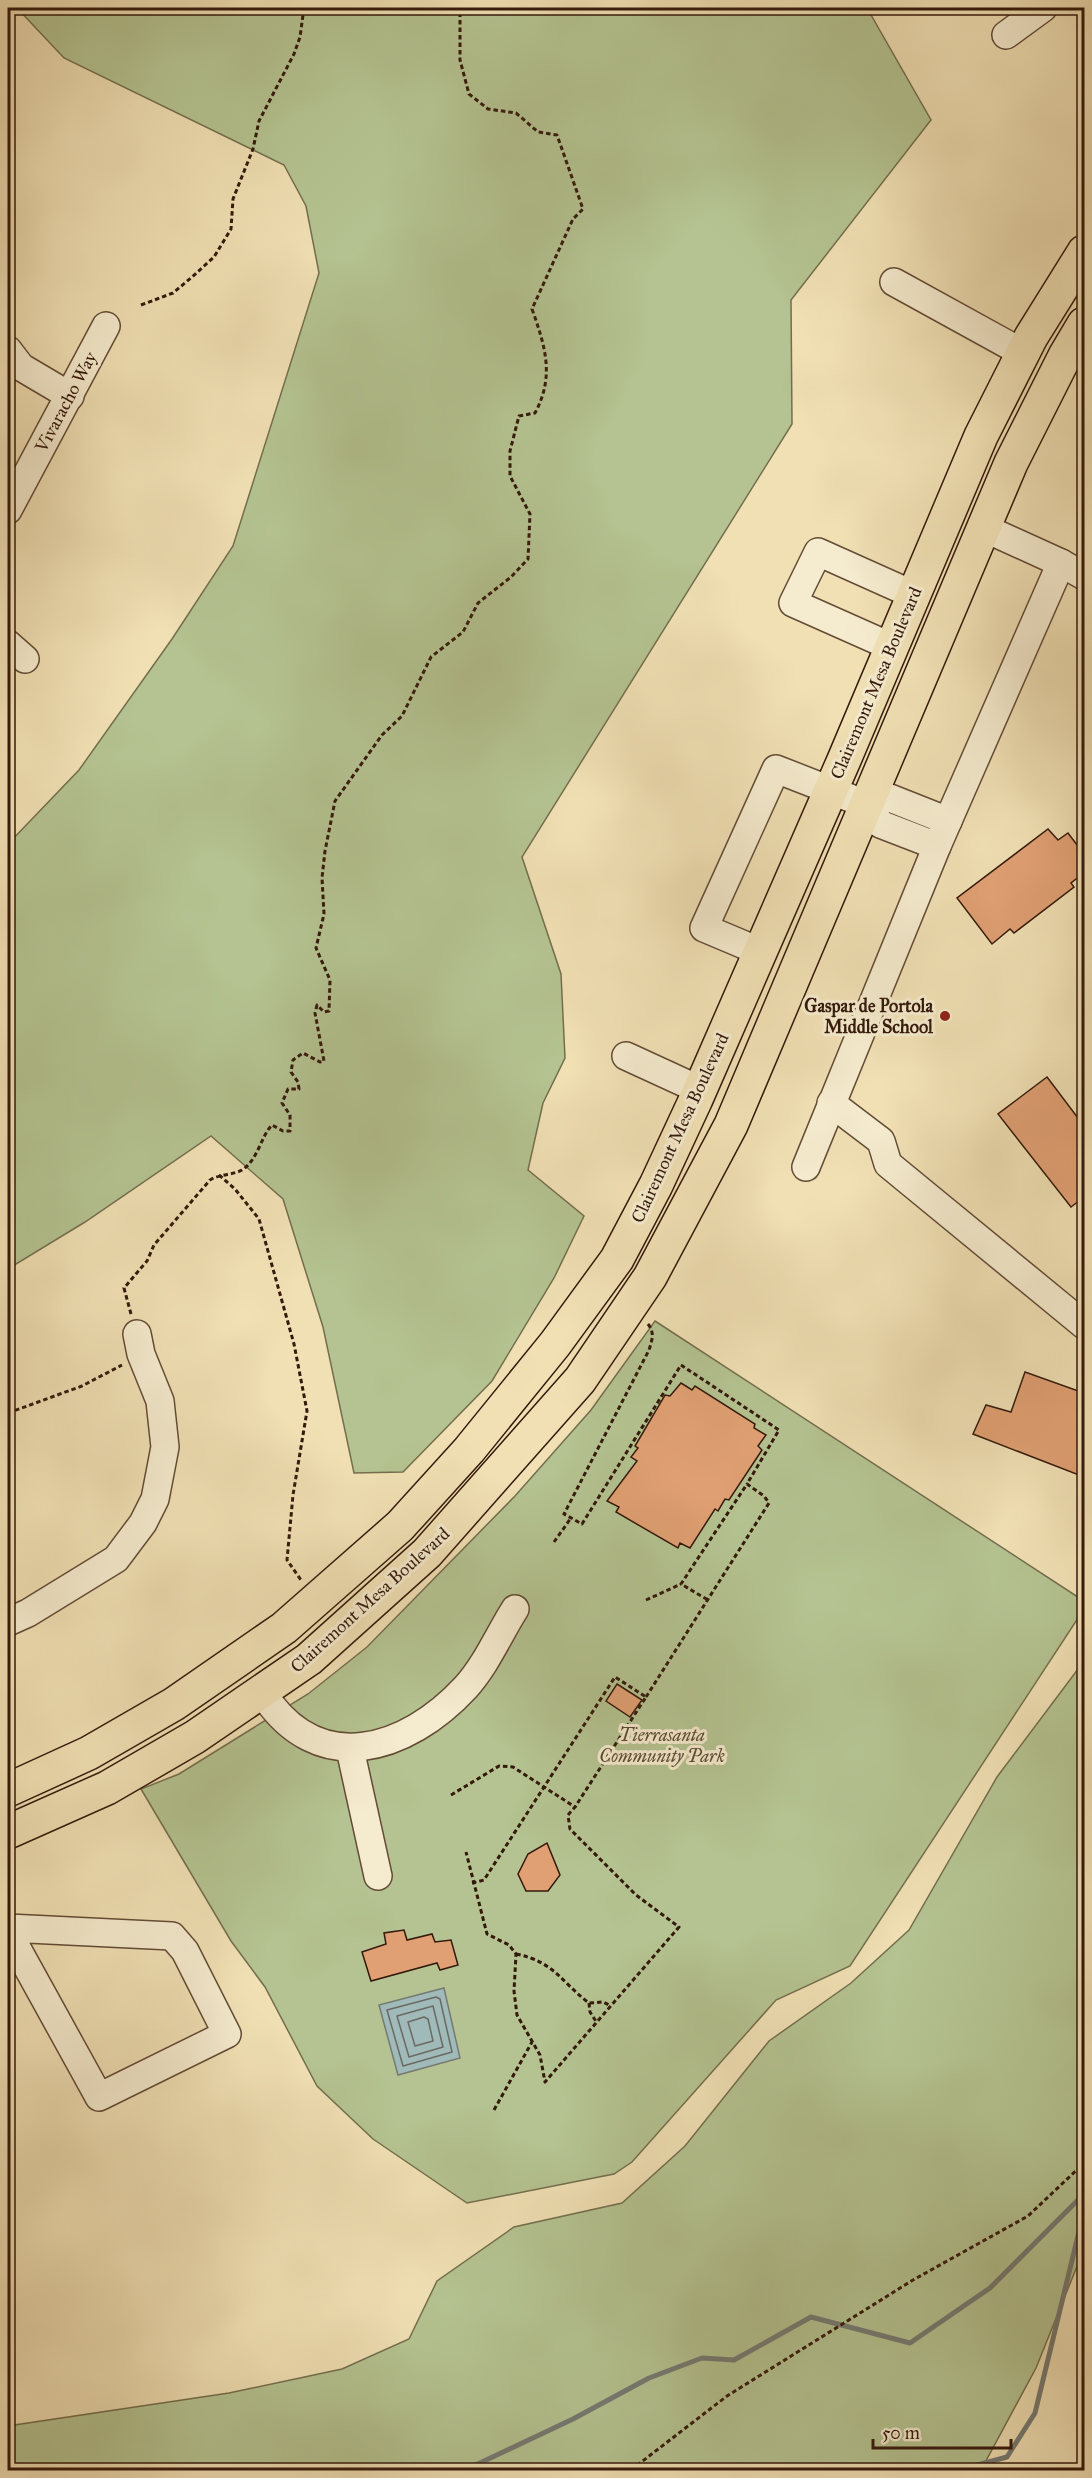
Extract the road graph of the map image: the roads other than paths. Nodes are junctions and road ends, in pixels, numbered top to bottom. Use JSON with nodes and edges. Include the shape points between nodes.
{"nodes":[{"id":1,"x":1043,"y":8,"type":"edge"},
{"id":2,"x":1006,"y":35,"type":"dead end"},
{"id":3,"x":1084,"y":252,"type":"edge"},
{"id":4,"x":894,"y":282,"type":"dead end"},
{"id":5,"x":1084,"y":324,"type":"edge"},
{"id":6,"x":106,"y":326,"type":"dead end"},
{"id":7,"x":8,"y":350,"type":"edge"},
{"id":8,"x":1023,"y":352,"type":"junction"},
{"id":9,"x":70,"y":396,"type":"junction"},
{"id":10,"x":8,"y":510,"type":"edge"},
{"id":11,"x":984,"y":528,"type":"junction"},
{"id":12,"x":1061,"y":563,"type":"junction"},
{"id":13,"x":1084,"y":576,"type":"edge"},
{"id":14,"x":914,"y":595,"type":"junction"},
{"id":15,"x":892,"y":647,"type":"junction"},
{"id":16,"x":831,"y":791,"type":"junction"},
{"id":17,"x":868,"y":806,"type":"junction"},
{"id":18,"x":948,"y":821,"type":"junction"},
{"id":19,"x":937,"y":846,"type":"junction"},
{"id":20,"x":761,"y":952,"type":"junction"},
{"id":21,"x":626,"y":1056,"type":"dead end"},
{"id":22,"x":700,"y":1090,"type":"junction"},
{"id":23,"x":831,"y":1103,"type":"junction"},
{"id":24,"x":806,"y":1167,"type":"dead end"},
{"id":25,"x":1084,"y":1325,"type":"edge"},
{"id":26,"x":139,"y":1344,"type":"road end"},
{"id":27,"x":515,"y":1609,"type":"dead end"},
{"id":28,"x":8,"y":1622,"type":"edge"},
{"id":29,"x":284,"y":1628,"type":"junction"},
{"id":30,"x":262,"y":1692,"type":"junction"},
{"id":31,"x":350,"y":1749,"type":"junction"},
{"id":32,"x":8,"y":1790,"type":"edge"},
{"id":33,"x":8,"y":1832,"type":"edge"},
{"id":34,"x":378,"y":1876,"type":"dead end"},
{"id":35,"x":8,"y":1930,"type":"edge"}],
"edges":[{"from":1,"to":2,"type":"street"},
{"from":3,"to":8,"type":"main road","name":"Clairemont Mesa Boulevard"},
{"from":4,"to":8,"type":"street"},
{"from":5,"to":11,"type":"main road","name":"Clairemont Mesa Boulevard","via":[[1016,452]]},
{"from":6,"to":9,"type":"street","name":"Vivaracho Way"},
{"from":7,"to":9,"type":"street","via":[[21,367]]},
{"from":8,"to":14,"type":"main road","name":"Clairemont Mesa Boulevard","via":[[981,436]]},
{"from":9,"to":10,"type":"street","name":"Vivaracho Way"},
{"from":11,"to":12,"type":"street"},
{"from":11,"to":17,"type":"main road","name":"Clairemont Mesa Boulevard"},
{"from":12,"to":13,"type":"street"},
{"from":12,"to":18,"type":"street"},
{"from":14,"to":15,"type":"main road","name":"Clairemont Mesa Boulevard"},
{"from":14,"to":15,"type":"street","via":[[818,552],[793,603]]},
{"from":15,"to":16,"type":"main road","name":"Clairemont Mesa Boulevard"},
{"from":16,"to":17,"type":"street"},
{"from":16,"to":20,"type":"main road","name":"Clairemont Mesa Boulevard"},
{"from":16,"to":20,"type":"street","via":[[776,769],[704,928]]},
{"from":17,"to":18,"type":"street","via":[[890,798]]},
{"from":17,"to":19,"type":"street","via":[[880,824]]},
{"from":17,"to":30,"type":"main road","name":"Clairemont Mesa Boulevard","via":[[732,1125],[644,1287],[580,1380],[427,1553],[309,1659]]},
{"from":18,"to":19,"type":"street"},
{"from":19,"to":23,"type":"street"},
{"from":20,"to":22,"type":"main road","name":"Clairemont Mesa Boulevard"},
{"from":21,"to":22,"type":"street"},
{"from":22,"to":29,"type":"main road","name":"Clairemont Mesa Boulevard","via":[[616,1259],[555,1344],[469,1450],[400,1526]]},
{"from":23,"to":24,"type":"street"},
{"from":23,"to":25,"type":"street","via":[[881,1141],[888,1164]]},
{"from":26,"to":28,"type":"street","via":[[160,1401],[165,1447],[155,1499],[116,1559]]},
{"from":27,"to":31,"type":"street","via":[[468,1684],[445,1709],[419,1728]]},
{"from":29,"to":30,"type":"main road","via":[[265,1655],[258,1682]]},
{"from":29,"to":32,"type":"main road","name":"Clairemont Mesa Boulevard","via":[[174,1704],[89,1753]]},
{"from":30,"to":31,"type":"street","via":[[286,1724],[315,1740]]},
{"from":30,"to":33,"type":"main road","name":"Clairemont Mesa Boulevard","via":[[107,1788]]},
{"from":31,"to":34,"type":"street"},
{"from":35,"to":35,"type":"street","via":[[172,1936],[185,1951],[228,2034],[99,2097]]}]}
